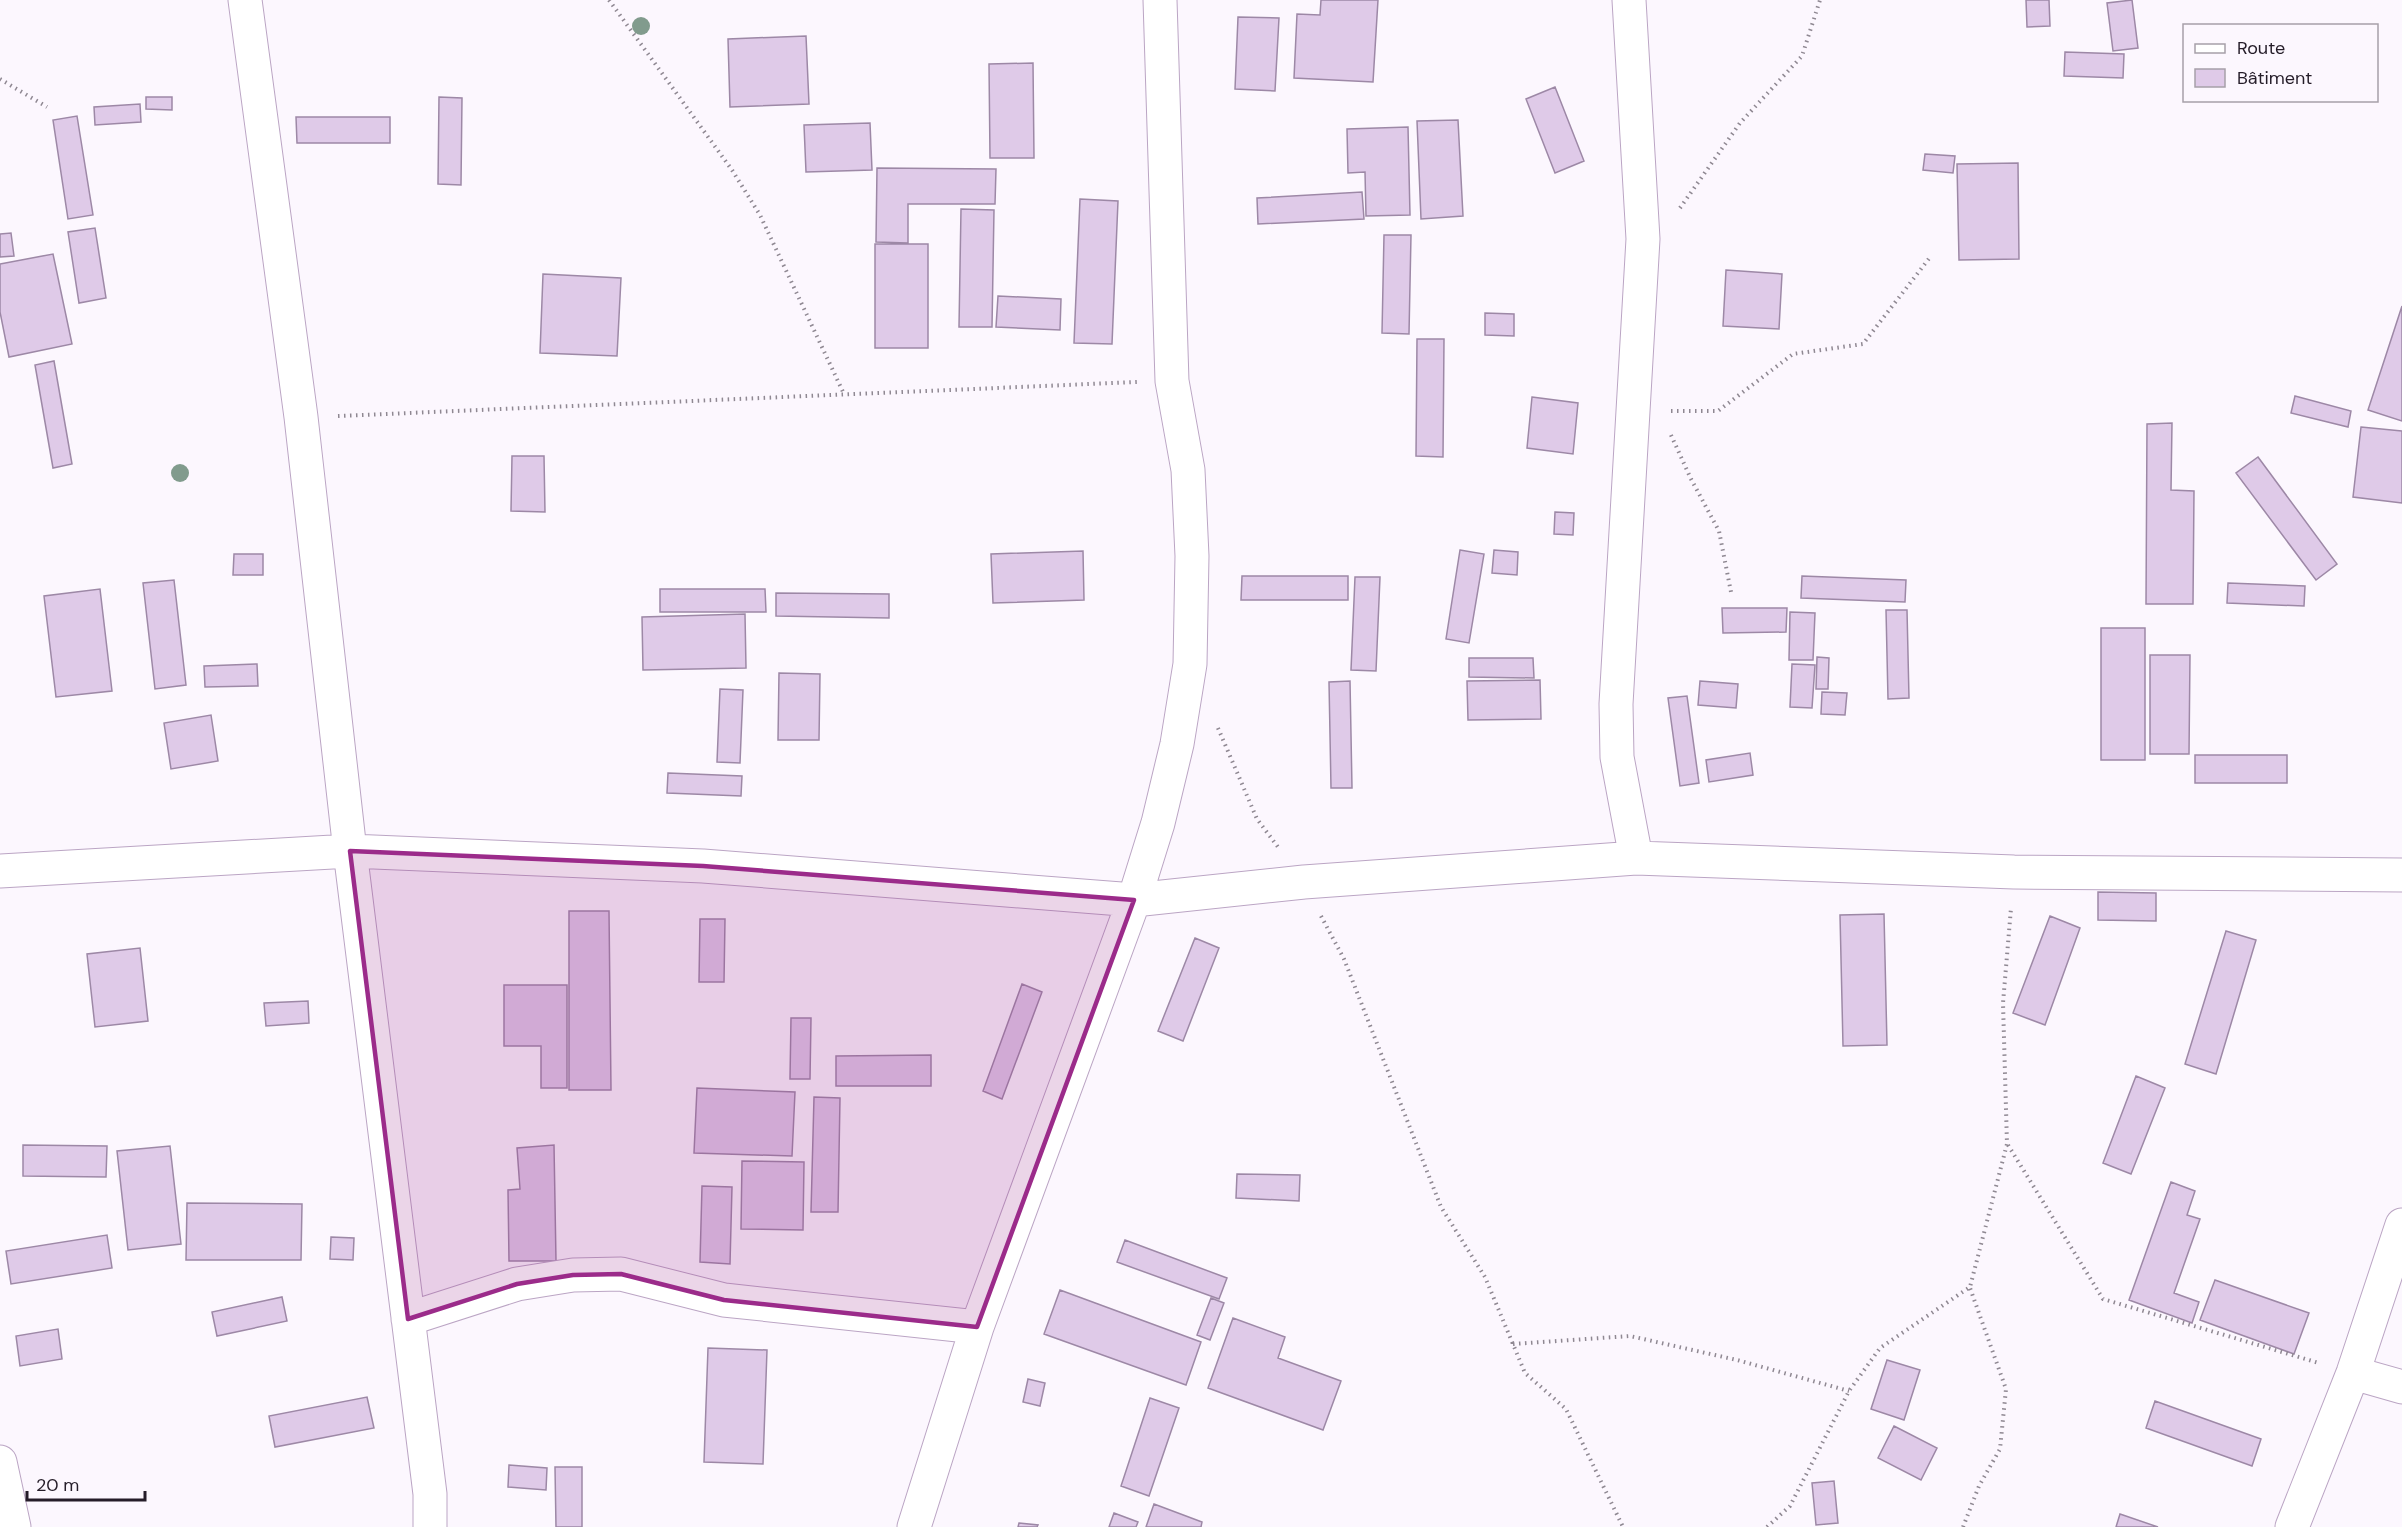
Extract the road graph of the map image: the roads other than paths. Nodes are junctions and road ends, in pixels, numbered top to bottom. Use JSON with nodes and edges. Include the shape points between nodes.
{"nodes":[{"id":1,"x":245,"y":0,"type":"edge"},
{"id":2,"x":1160,"y":0,"type":"edge"},
{"id":3,"x":1629,"y":0,"type":"edge"},
{"id":4,"x":350,"y":851,"type":"junction"},
{"id":5,"x":1636,"y":858,"type":"junction"},
{"id":6,"x":0,"y":872,"type":"edge"},
{"id":7,"x":2402,"y":875,"type":"edge"},
{"id":8,"x":1134,"y":900,"type":"junction"},
{"id":9,"x":2402,"y":1226,"type":"edge"},
{"id":10,"x":408,"y":1319,"type":"junction"},
{"id":11,"x":977,"y":1327,"type":"junction"},
{"id":12,"x":2353,"y":1373,"type":"junction"},
{"id":13,"x":2402,"y":1387,"type":"edge"},
{"id":14,"x":0,"y":1462,"type":"edge"},
{"id":15,"x":14,"y":1527,"type":"edge"},
{"id":16,"x":430,"y":1527,"type":"edge"},
{"id":17,"x":914,"y":1527,"type":"edge"},
{"id":18,"x":2292,"y":1527,"type":"edge"}],
"edges":[{"from":1,"to":4,"type":"street","via":[[301,417]]},
{"from":2,"to":8,"type":"street","via":[[1172,381],[1188,470],[1192,556],[1190,664],[1161,812]]},
{"from":3,"to":5,"type":"street","via":[[1643,239],[1616,704],[1617,757]]},
{"from":4,"to":6,"type":"street"},
{"from":4,"to":8,"type":"street","via":[[703,866]]},
{"from":4,"to":10,"type":"street"},
{"from":5,"to":7,"type":"street","via":[[2014,872]]},
{"from":5,"to":8,"type":"street","via":[[1304,882]]},
{"from":8,"to":11,"type":"street"},
{"from":9,"to":12,"type":"street"},
{"from":10,"to":11,"type":"street","via":[[518,1284],[573,1275],[621,1274],[724,1300]]},
{"from":10,"to":16,"type":"street","via":[[430,1494]]},
{"from":11,"to":17,"type":"street"},
{"from":12,"to":13,"type":"street"},
{"from":12,"to":18,"type":"street"},
{"from":14,"to":15,"type":"street"}]}
